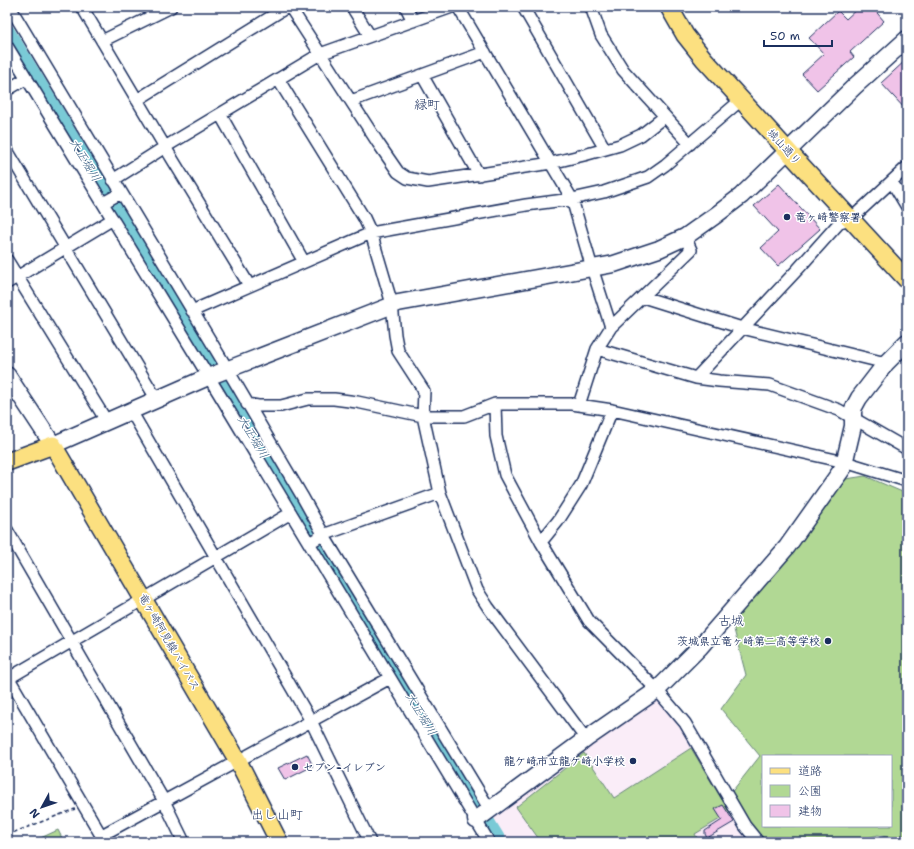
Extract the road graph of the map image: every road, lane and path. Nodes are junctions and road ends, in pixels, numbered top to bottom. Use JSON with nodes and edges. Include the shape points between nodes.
{"nodes":[{"id":1,"x":10,"y":7,"type":"edge"},
{"id":2,"x":82,"y":7,"type":"edge"},
{"id":3,"x":171,"y":7,"type":"edge"},
{"id":4,"x":287,"y":7,"type":"edge"},
{"id":5,"x":290,"y":7,"type":"edge"},
{"id":6,"x":352,"y":7,"type":"edge"},
{"id":7,"x":406,"y":7,"type":"edge"},
{"id":8,"x":452,"y":7,"type":"edge"},
{"id":9,"x":458,"y":7,"type":"edge"},
{"id":10,"x":523,"y":7,"type":"edge"},
{"id":11,"x":591,"y":7,"type":"edge"},
{"id":12,"x":669,"y":7,"type":"edge"},
{"id":13,"x":413,"y":21,"type":"junction"},
{"id":14,"x":370,"y":36,"type":"junction"},
{"id":15,"x":907,"y":39,"type":"edge"},
{"id":16,"x":102,"y":41,"type":"junction"},
{"id":17,"x":7,"y":46,"type":"edge"},
{"id":18,"x":485,"y":52,"type":"junction"},
{"id":19,"x":320,"y":54,"type":"junction"},
{"id":20,"x":422,"y":75,"type":"junction"},
{"id":21,"x":26,"y":78,"type":"junction"},
{"id":22,"x":278,"y":79,"type":"junction"},
{"id":23,"x":7,"y":90,"type":"edge"},
{"id":24,"x":137,"y":100,"type":"junction"},
{"id":25,"x":741,"y":100,"type":"junction"},
{"id":26,"x":351,"y":101,"type":"junction"},
{"id":27,"x":220,"y":114,"type":"junction"},
{"id":28,"x":664,"y":117,"type":"junction"},
{"id":29,"x":690,"y":144,"type":"junction"},
{"id":30,"x":165,"y":147,"type":"junction"},
{"id":31,"x":605,"y":149,"type":"junction"},
{"id":32,"x":7,"y":150,"type":"edge"},
{"id":33,"x":788,"y":151,"type":"junction"},
{"id":34,"x":551,"y":163,"type":"junction"},
{"id":35,"x":907,"y":167,"type":"edge"},
{"id":36,"x":479,"y":174,"type":"junction"},
{"id":37,"x":113,"y":180,"type":"junction"},
{"id":38,"x":892,"y":182,"type":"junction"},
{"id":39,"x":119,"y":194,"type":"junction"},
{"id":40,"x":572,"y":199,"type":"junction"},
{"id":41,"x":104,"y":202,"type":"junction"},
{"id":42,"x":907,"y":207,"type":"edge"},
{"id":43,"x":851,"y":219,"type":"junction"},
{"id":44,"x":113,"y":220,"type":"junction"},
{"id":45,"x":371,"y":233,"type":"junction"},
{"id":46,"x":685,"y":237,"type":"junction"},
{"id":47,"x":66,"y":248,"type":"junction"},
{"id":48,"x":7,"y":260,"type":"edge"},
{"id":49,"x":304,"y":262,"type":"junction"},
{"id":50,"x":592,"y":268,"type":"junction"},
{"id":51,"x":17,"y":277,"type":"junction"},
{"id":52,"x":907,"y":280,"type":"edge"},
{"id":53,"x":7,"y":283,"type":"edge"},
{"id":54,"x":249,"y":285,"type":"junction"},
{"id":55,"x":643,"y":297,"type":"junction"},
{"id":56,"x":392,"y":305,"type":"junction"},
{"id":57,"x":192,"y":311,"type":"junction"},
{"id":58,"x":612,"y":327,"type":"junction"},
{"id":59,"x":742,"y":328,"type":"junction"},
{"id":60,"x":907,"y":342,"type":"edge"},
{"id":61,"x":597,"y":350,"type":"junction"},
{"id":62,"x":886,"y":363,"type":"junction"},
{"id":63,"x":227,"y":370,"type":"junction"},
{"id":64,"x":7,"y":375,"type":"edge"},
{"id":65,"x":208,"y":377,"type":"junction"},
{"id":66,"x":696,"y":378,"type":"junction"},
{"id":67,"x":236,"y":390,"type":"junction"},
{"id":68,"x":221,"y":397,"type":"junction"},
{"id":69,"x":157,"y":400,"type":"junction"},
{"id":70,"x":247,"y":404,"type":"junction"},
{"id":71,"x":495,"y":404,"type":"junction"},
{"id":72,"x":579,"y":405,"type":"junction"},
{"id":73,"x":612,"y":410,"type":"junction"},
{"id":74,"x":131,"y":411,"type":"junction"},
{"id":75,"x":423,"y":416,"type":"junction"},
{"id":76,"x":853,"y":418,"type":"junction"},
{"id":77,"x":107,"y":422,"type":"junction"},
{"id":78,"x":53,"y":445,"type":"junction"},
{"id":79,"x":907,"y":449,"type":"edge"},
{"id":80,"x":7,"y":462,"type":"edge"},
{"id":81,"x":845,"y":462,"type":"junction"},
{"id":82,"x":907,"y":480,"type":"edge"},
{"id":83,"x":440,"y":493,"type":"junction"},
{"id":84,"x":291,"y":513,"type":"junction"},
{"id":85,"x":7,"y":530,"type":"edge"},
{"id":86,"x":316,"y":539,"type":"junction"},
{"id":87,"x":541,"y":542,"type":"junction"},
{"id":88,"x":216,"y":557,"type":"junction"},
{"id":89,"x":144,"y":600,"type":"junction"},
{"id":90,"x":72,"y":641,"type":"junction"},
{"id":91,"x":8,"y":676,"type":"edge"},
{"id":92,"x":390,"y":678,"type":"junction"},
{"id":93,"x":657,"y":690,"type":"junction"},
{"id":94,"x":311,"y":721,"type":"junction"},
{"id":95,"x":586,"y":739,"type":"junction"},
{"id":96,"x":238,"y":761,"type":"junction"},
{"id":97,"x":164,"y":801,"type":"junction"},
{"id":98,"x":84,"y":805,"type":"junction"},
{"id":99,"x":490,"y":810,"type":"junction"},
{"id":100,"x":476,"y":820,"type":"junction"},
{"id":101,"x":7,"y":835,"type":"edge"},
{"id":102,"x":104,"y":838,"type":"edge"},
{"id":103,"x":184,"y":842,"type":"edge"},
{"id":104,"x":279,"y":842,"type":"edge"},
{"id":105,"x":370,"y":842,"type":"edge"},
{"id":106,"x":489,"y":842,"type":"edge"},
{"id":107,"x":758,"y":842,"type":"edge"}],
"edges":[{"from":1,"to":37,"type":"street"},
{"from":2,"to":16,"type":"street"},
{"from":3,"to":16,"type":"street"},
{"from":4,"to":24,"type":"street"},
{"from":5,"to":19,"type":"street"},
{"from":6,"to":14,"type":"street"},
{"from":7,"to":13,"type":"street"},
{"from":8,"to":13,"type":"street"},
{"from":9,"to":18,"type":"street"},
{"from":10,"to":31,"type":"street"},
{"from":11,"to":28,"type":"street","via":[[601,35],[613,56]]},
{"from":12,"to":25,"type":"main road","name":"城山通り","via":[[685,35]]},
{"from":13,"to":14,"type":"street"},
{"from":14,"to":19,"type":"street"},
{"from":15,"to":33,"type":"street"},
{"from":16,"to":24,"type":"street"},
{"from":17,"to":21,"type":"street"},
{"from":18,"to":20,"type":"street"},
{"from":18,"to":34,"type":"street"},
{"from":19,"to":22,"type":"street"},
{"from":19,"to":26,"type":"street"},
{"from":20,"to":26,"type":"street"},
{"from":20,"to":36,"type":"street"},
{"from":21,"to":23,"type":"street"},
{"from":21,"to":41,"type":"street"},
{"from":22,"to":27,"type":"street"},
{"from":22,"to":45,"type":"street"},
{"from":24,"to":30,"type":"street"},
{"from":25,"to":29,"type":"street"},
{"from":25,"to":33,"type":"main road","name":"城山通り"},
{"from":26,"to":36,"type":"street","via":[[398,172],[407,178],[428,182]]},
{"from":27,"to":30,"type":"street"},
{"from":27,"to":49,"type":"street"},
{"from":28,"to":29,"type":"street"},
{"from":28,"to":31,"type":"street","via":[[641,135]]},
{"from":29,"to":40,"type":"street","via":[[648,177],[604,192]]},
{"from":30,"to":37,"type":"street"},
{"from":30,"to":54,"type":"street"},
{"from":31,"to":34,"type":"street"},
{"from":32,"to":47,"type":"street"},
{"from":33,"to":43,"type":"main road","name":"城山通り"},
{"from":33,"to":46,"type":"street","via":[[741,196]]},
{"from":34,"to":36,"type":"street"},
{"from":34,"to":40,"type":"street"},
{"from":35,"to":38,"type":"street"},
{"from":37,"to":39,"type":"street"},
{"from":38,"to":42,"type":"street"},
{"from":38,"to":43,"type":"street"},
{"from":39,"to":41,"type":"street"},
{"from":39,"to":57,"type":"street"},
{"from":40,"to":45,"type":"street","via":[[526,204]]},
{"from":40,"to":50,"type":"street"},
{"from":41,"to":44,"type":"street"},
{"from":43,"to":52,"type":"main road","name":"城山通り"},
{"from":43,"to":59,"type":"street","via":[[840,222]]},
{"from":44,"to":47,"type":"street"},
{"from":44,"to":65,"type":"street"},
{"from":45,"to":49,"type":"street"},
{"from":45,"to":56,"type":"street"},
{"from":46,"to":50,"type":"street","via":[[614,264]]},
{"from":46,"to":55,"type":"street","via":[[690,250]]},
{"from":47,"to":51,"type":"street"},
{"from":47,"to":69,"type":"street"},
{"from":48,"to":51,"type":"street"},
{"from":49,"to":54,"type":"street"},
{"from":50,"to":56,"type":"street"},
{"from":50,"to":58,"type":"street"},
{"from":51,"to":53,"type":"street"},
{"from":51,"to":77,"type":"street"},
{"from":54,"to":57,"type":"street"},
{"from":55,"to":58,"type":"street"},
{"from":55,"to":59,"type":"street"},
{"from":56,"to":63,"type":"street"},
{"from":56,"to":75,"type":"street","via":[[398,351],[424,391]]},
{"from":57,"to":63,"type":"street"},
{"from":58,"to":61,"type":"street"},
{"from":59,"to":62,"type":"street"},
{"from":59,"to":66,"type":"street"},
{"from":60,"to":62,"type":"street"},
{"from":61,"to":66,"type":"street"},
{"from":61,"to":72,"type":"street"},
{"from":62,"to":76,"type":"street","via":[[859,398],[853,409]]},
{"from":63,"to":65,"type":"street"},
{"from":63,"to":67,"type":"street"},
{"from":64,"to":78,"type":"street"},
{"from":65,"to":68,"type":"street"},
{"from":65,"to":69,"type":"street"},
{"from":66,"to":76,"type":"street","via":[[770,386],[840,410]]},
{"from":67,"to":68,"type":"street"},
{"from":67,"to":70,"type":"street"},
{"from":68,"to":84,"type":"street"},
{"from":69,"to":74,"type":"street"},
{"from":70,"to":75,"type":"street","via":[[281,406],[308,399],[334,399]]},
{"from":70,"to":86,"type":"street","via":[[302,496]]},
{"from":71,"to":72,"type":"street"},
{"from":71,"to":75,"type":"street","via":[[464,416]]},
{"from":71,"to":87,"type":"street","via":[[496,436],[505,475]]},
{"from":72,"to":73,"type":"street"},
{"from":73,"to":81,"type":"street"},
{"from":73,"to":87,"type":"street","via":[[581,485]]},
{"from":74,"to":77,"type":"street"},
{"from":74,"to":88,"type":"street"},
{"from":75,"to":83,"type":"street"},
{"from":76,"to":79,"type":"street"},
{"from":76,"to":81,"type":"street"},
{"from":77,"to":78,"type":"street"},
{"from":78,"to":80,"type":"main road"},
{"from":78,"to":89,"type":"main road","name":"竜ヶ崎阿見線バイパス"},
{"from":81,"to":82,"type":"street"},
{"from":81,"to":93,"type":"street","via":[[787,547],[700,647]]},
{"from":83,"to":86,"type":"street"},
{"from":83,"to":95,"type":"street","via":[[477,590]]},
{"from":84,"to":86,"type":"street"},
{"from":84,"to":88,"type":"street"},
{"from":85,"to":90,"type":"street"},
{"from":86,"to":92,"type":"street"},
{"from":86,"to":99,"type":"street"},
{"from":87,"to":93,"type":"street","via":[[589,621]]},
{"from":88,"to":89,"type":"street"},
{"from":88,"to":94,"type":"street"},
{"from":89,"to":90,"type":"street"},
{"from":89,"to":96,"type":"main road","name":"竜ヶ崎阿見線バイパス"},
{"from":90,"to":91,"type":"street"},
{"from":90,"to":97,"type":"street"},
{"from":91,"to":98,"type":"street"},
{"from":92,"to":94,"type":"street"},
{"from":92,"to":100,"type":"street"},
{"from":93,"to":95,"type":"street"},
{"from":93,"to":107,"type":"street","via":[[685,723],[745,826]]},
{"from":94,"to":96,"type":"street"},
{"from":94,"to":105,"type":"street"},
{"from":95,"to":99,"type":"street"},
{"from":96,"to":97,"type":"street"},
{"from":96,"to":104,"type":"main road","name":"竜ヶ崎阿見線バイパス"},
{"from":97,"to":102,"type":"street"},
{"from":97,"to":103,"type":"street"},
{"from":98,"to":101,"type":"path"},
{"from":98,"to":102,"type":"street"},
{"from":99,"to":100,"type":"street"},
{"from":100,"to":106,"type":"street"}]}
